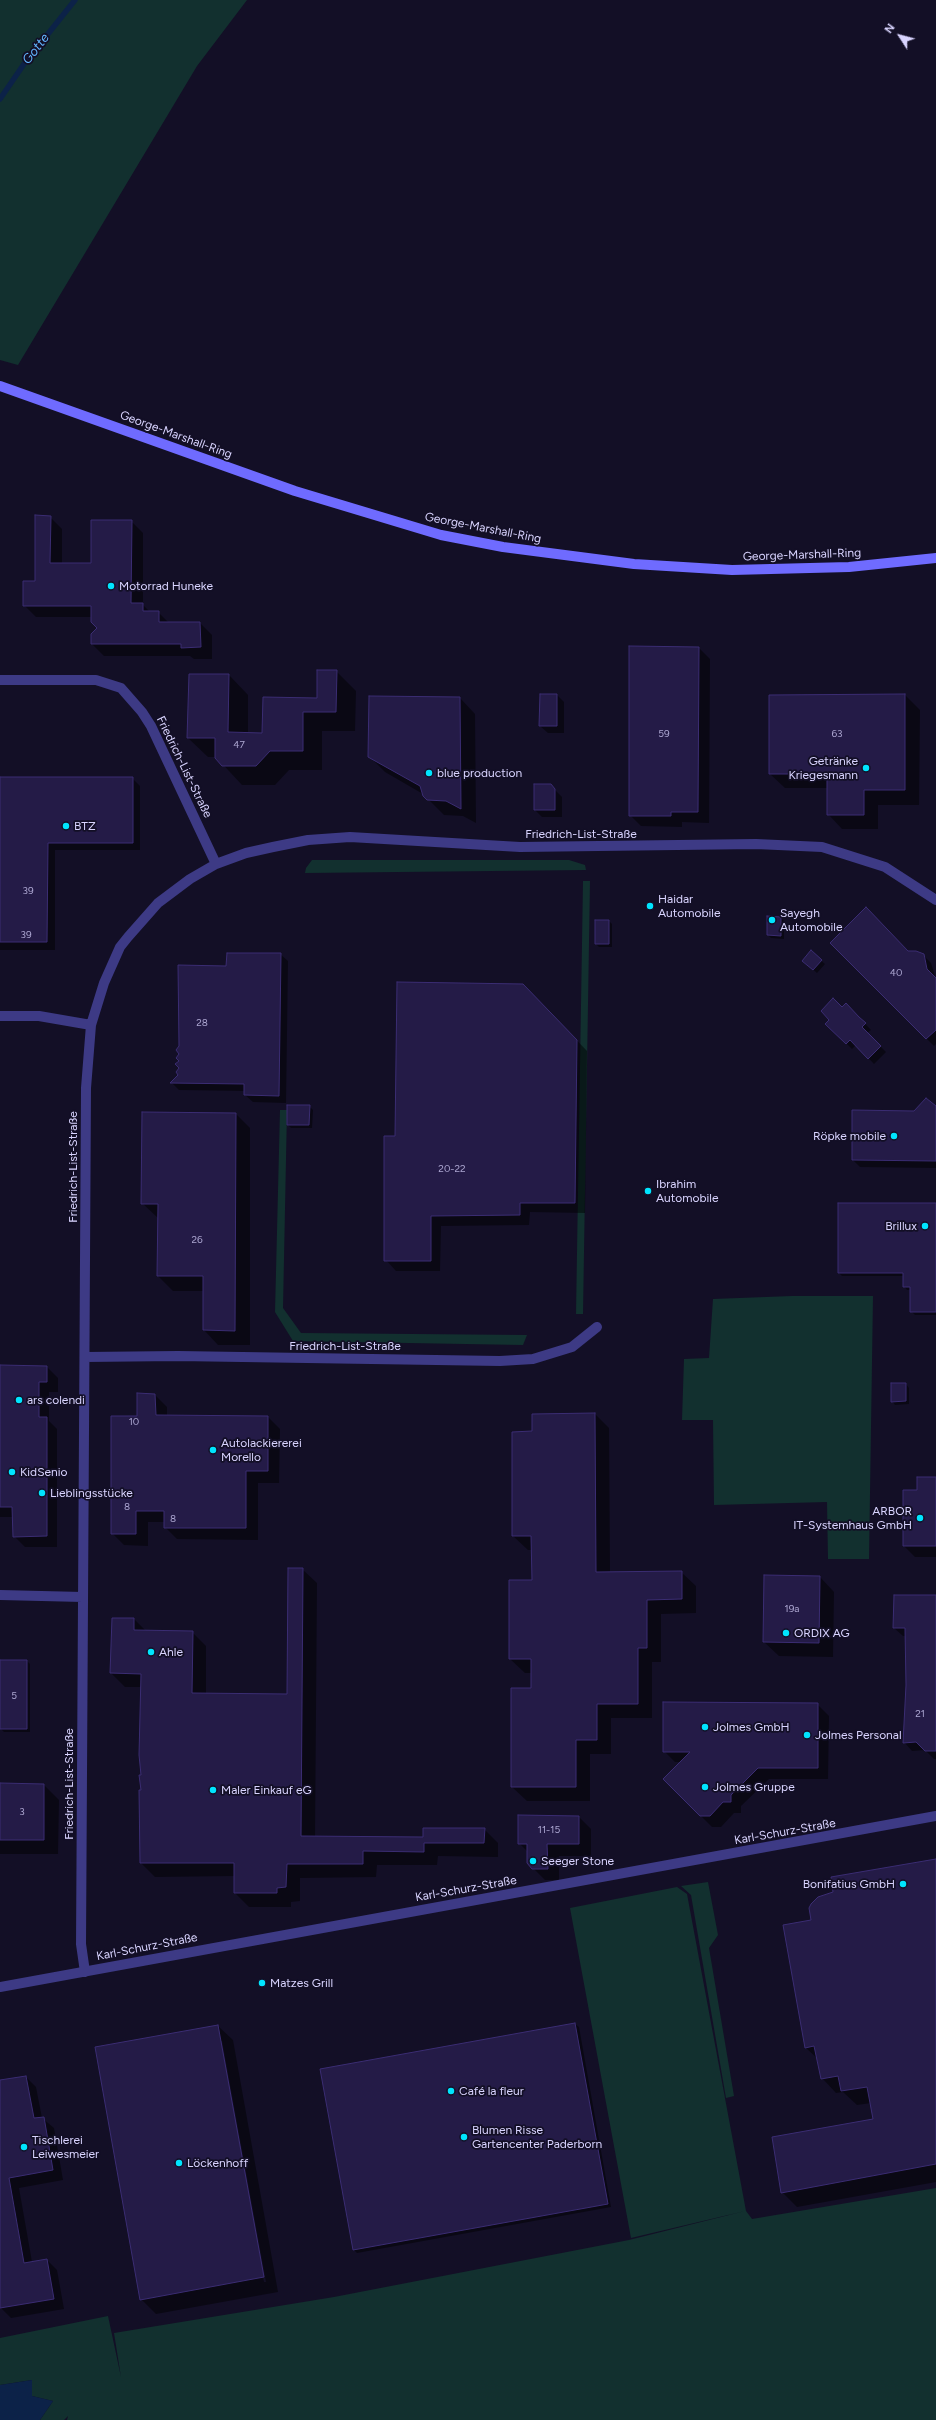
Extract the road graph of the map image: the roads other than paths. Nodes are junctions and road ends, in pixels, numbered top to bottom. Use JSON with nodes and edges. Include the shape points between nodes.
{"nodes":[{"id":1,"x":0,"y":386,"type":"edge"},
{"id":2,"x":936,"y":558,"type":"edge"},
{"id":3,"x":0,"y":680,"type":"edge"},
{"id":4,"x":216,"y":864,"type":"junction"},
{"id":5,"x":936,"y":900,"type":"edge"},
{"id":6,"x":0,"y":1016,"type":"edge"},
{"id":7,"x":92,"y":1025,"type":"junction"},
{"id":8,"x":597,"y":1327,"type":"dead end"},
{"id":9,"x":85,"y":1358,"type":"junction"},
{"id":10,"x":0,"y":1595,"type":"edge"},
{"id":11,"x":83,"y":1597,"type":"junction"},
{"id":12,"x":936,"y":1816,"type":"edge"},
{"id":13,"x":84,"y":1972,"type":"junction"},
{"id":14,"x":0,"y":1987,"type":"edge"}],
"edges":[{"from":1,"to":2,"type":"main road","name":"George-Marshall-Ring","via":[[295,491],[441,535],[503,547],[634,564],[732,570],[849,567]]},
{"from":3,"to":4,"type":"street","name":"Friedrich-List-Straße","via":[[96,680],[121,688],[151,726]]},
{"from":4,"to":5,"type":"street","name":"Friedrich-List-Straße","via":[[246,853],[308,840],[350,838],[520,847],[756,844],[814,846],[885,867]]},
{"from":4,"to":7,"type":"street","name":"Friedrich-List-Straße","via":[[190,879],[158,903],[120,947],[104,983]]},
{"from":6,"to":7,"type":"street","via":[[39,1016]]},
{"from":7,"to":9,"type":"street","name":"Friedrich-List-Straße","via":[[88,1052],[85,1135]]},
{"from":8,"to":9,"type":"street","name":"Friedrich-List-Straße","via":[[572,1347],[532,1359],[500,1361],[178,1356]]},
{"from":9,"to":11,"type":"street","name":"Friedrich-List-Straße"},
{"from":10,"to":11,"type":"street"},
{"from":11,"to":13,"type":"street","name":"Friedrich-List-Straße","via":[[81,1944]]},
{"from":12,"to":13,"type":"street","name":"Karl-Schurz-Straße"},
{"from":13,"to":14,"type":"street","name":"Karl-Schurz-Straße"}]}
